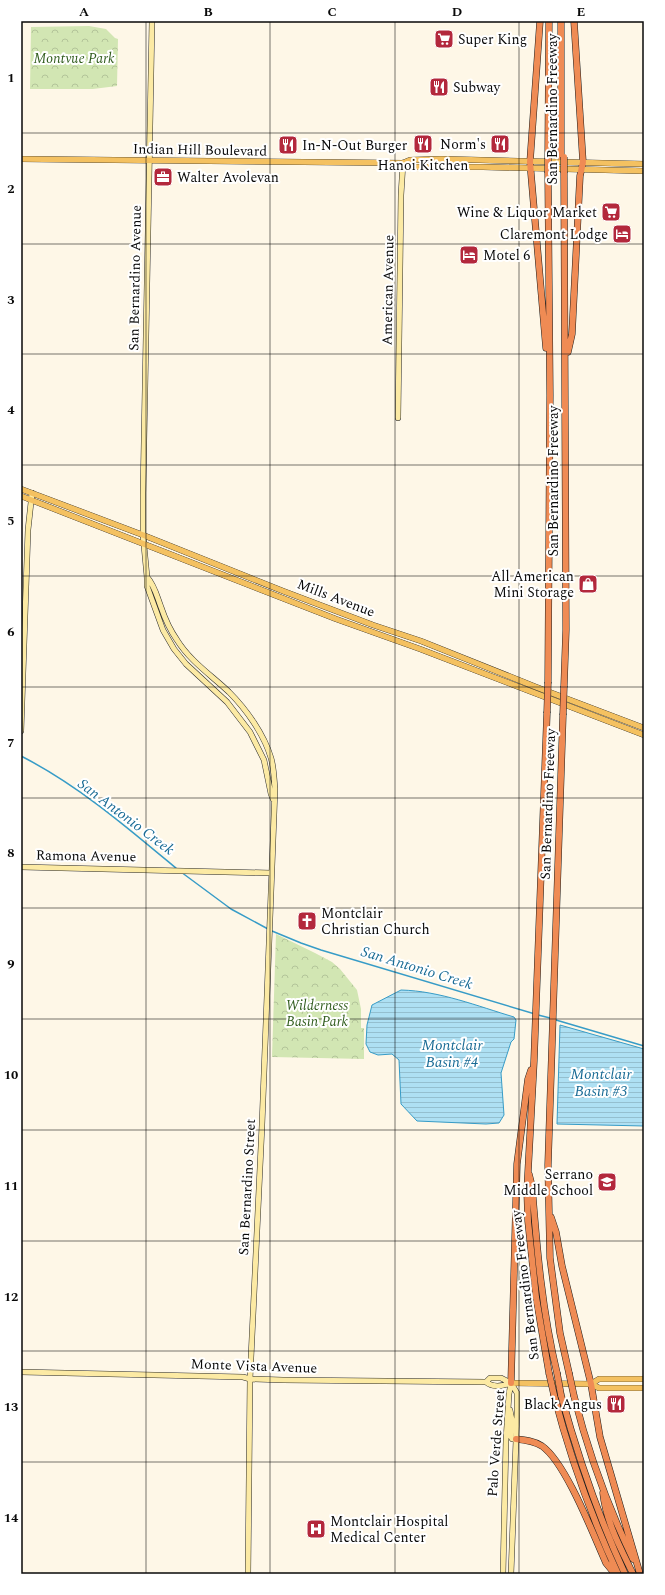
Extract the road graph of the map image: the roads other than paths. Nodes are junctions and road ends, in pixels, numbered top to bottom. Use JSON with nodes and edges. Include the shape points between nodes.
{"nodes":[{"id":1,"x":152,"y":21,"type":"edge"},
{"id":2,"x":540,"y":21,"type":"edge"},
{"id":3,"x":549,"y":21,"type":"edge"},
{"id":4,"x":560,"y":21,"type":"edge"},
{"id":5,"x":564,"y":21,"type":"edge"},
{"id":6,"x":574,"y":21,"type":"edge"},
{"id":7,"x":562,"y":157,"type":"junction"},
{"id":8,"x":21,"y":158,"type":"edge"},
{"id":9,"x":149,"y":161,"type":"junction"},
{"id":10,"x":583,"y":162,"type":"junction"},
{"id":11,"x":403,"y":163,"type":"junction"},
{"id":12,"x":644,"y":164,"type":"edge"},
{"id":13,"x":531,"y":165,"type":"junction"},
{"id":14,"x":582,"y":169,"type":"junction"},
{"id":15,"x":644,"y":171,"type":"edge"},
{"id":16,"x":566,"y":359,"type":"junction"},
{"id":17,"x":550,"y":395,"type":"junction"},
{"id":18,"x":398,"y":418,"type":"dead end"},
{"id":19,"x":21,"y":488,"type":"edge"},
{"id":20,"x":32,"y":493,"type":"junction"},
{"id":21,"x":21,"y":496,"type":"edge"},
{"id":22,"x":31,"y":500,"type":"junction"},
{"id":23,"x":143,"y":535,"type":"junction"},
{"id":24,"x":144,"y":543,"type":"junction"},
{"id":25,"x":148,"y":577,"type":"junction"},
{"id":26,"x":644,"y":728,"type":"edge"},
{"id":27,"x":21,"y":732,"type":"edge"},
{"id":28,"x":644,"y":735,"type":"edge"},
{"id":29,"x":274,"y":801,"type":"junction"},
{"id":30,"x":21,"y":867,"type":"edge"},
{"id":31,"x":271,"y":873,"type":"junction"},
{"id":32,"x":534,"y":1061,"type":"junction"},
{"id":33,"x":527,"y":1165,"type":"junction"},
{"id":34,"x":549,"y":1209,"type":"junction"},
{"id":35,"x":21,"y":1372,"type":"edge"},
{"id":36,"x":250,"y":1379,"type":"junction"},
{"id":37,"x":644,"y":1379,"type":"edge"},
{"id":38,"x":486,"y":1382,"type":"junction"},
{"id":39,"x":511,"y":1383,"type":"junction"},
{"id":40,"x":590,"y":1384,"type":"junction"},
{"id":41,"x":644,"y":1388,"type":"edge"},
{"id":42,"x":508,"y":1402,"type":"junction"},
{"id":43,"x":516,"y":1439,"type":"junction"},
{"id":44,"x":602,"y":1486,"type":"junction"},
{"id":45,"x":248,"y":1574,"type":"edge"},
{"id":46,"x":503,"y":1574,"type":"edge"},
{"id":47,"x":511,"y":1574,"type":"edge"},
{"id":48,"x":616,"y":1574,"type":"edge"},
{"id":49,"x":625,"y":1574,"type":"edge"},
{"id":50,"x":633,"y":1574,"type":"edge"},
{"id":51,"x":640,"y":1574,"type":"edge"}],
"edges":[{"from":1,"to":9,"type":"main road","name":"San Bernardino Avenue"},
{"from":2,"to":13,"type":"highway"},
{"from":3,"to":17,"type":"highway","name":"San Bernardino Freeway","bridge":true},
{"from":4,"to":7,"type":"highway"},
{"from":5,"to":7,"type":"highway","name":"San Bernardino Freeway"},
{"from":6,"to":10,"type":"highway"},
{"from":7,"to":16,"type":"highway","name":"San Bernardino Freeway","bridge":true},
{"from":8,"to":9,"type":"main road","name":"Indian Hill Boulevard"},
{"from":9,"to":11,"type":"main road","name":"Indian Hill Boulevard"},
{"from":9,"to":23,"type":"main road","name":"San Bernardino Avenue"},
{"from":10,"to":12,"type":"main road"},
{"from":10,"to":13,"type":"main road"},
{"from":10,"to":14,"type":"highway"},
{"from":11,"to":13,"type":"main road","name":"Indian Hill Boulevard","via":[[410,160],[441,159]]},
{"from":11,"to":18,"type":"main road","name":"American Avenue"},
{"from":13,"to":14,"type":"main road"},
{"from":13,"to":17,"type":"highway"},
{"from":14,"to":15,"type":"main road"},
{"from":14,"to":16,"type":"highway","via":[[572,334]]},
{"from":16,"to":34,"type":"highway","name":"San Bernardino Freeway","bridge":true,"via":[[566,630],[548,1165]]},
{"from":17,"to":32,"type":"highway","name":"San Bernardino Freeway","bridge":true,"via":[[548,682]]},
{"from":19,"to":20,"type":"main road","name":"Mills Avenue"},
{"from":20,"to":22,"type":"main road"},
{"from":20,"to":23,"type":"main road","name":"Mills Avenue"},
{"from":21,"to":22,"type":"main road","name":"Mills Avenue"},
{"from":22,"to":24,"type":"main road","name":"Mills Avenue"},
{"from":22,"to":27,"type":"main road"},
{"from":23,"to":24,"type":"main road","name":"San Bernardino Street"},
{"from":23,"to":26,"type":"main road","name":"Mills Avenue"},
{"from":24,"to":25,"type":"main road","name":"San Bernardino Street"},
{"from":24,"to":28,"type":"main road","name":"Mills Avenue"},
{"from":25,"to":29,"type":"main road","name":"San Bernardino Street","via":[[147,586],[163,630],[186,664],[227,702],[250,732],[264,760]]},
{"from":25,"to":29,"type":"main road","name":"San Bernardino Street","via":[[153,584],[167,624],[178,641],[191,658],[236,699],[255,725],[272,758]]},
{"from":29,"to":31,"type":"main road","name":"San Bernardino Street"},
{"from":30,"to":31,"type":"main road","name":"Ramona Avenue"},
{"from":31,"to":36,"type":"main road","name":"San Bernardino Street"},
{"from":32,"to":33,"type":"highway","name":"San Bernardino Freeway"},
{"from":32,"to":39,"type":"highway","via":[[528,1079],[518,1153]]},
{"from":33,"to":48,"type":"highway","name":"San Bernardino Freeway","bridge":true,"via":[[532,1260],[549,1373],[579,1480]]},
{"from":33,"to":49,"type":"highway","bridge":true,"via":[[532,1186],[547,1328],[561,1395],[590,1490]]},
{"from":34,"to":40,"type":"highway"},
{"from":34,"to":44,"type":"highway","name":"San Bernardino Freeway","bridge":true,"via":[[550,1258],[560,1333],[574,1396]]},
{"from":35,"to":36,"type":"main road","name":"Monte Vista Avenue"},
{"from":36,"to":38,"type":"main road","name":"Monte Vista Avenue"},
{"from":36,"to":45,"type":"main road","name":"San Bernardino Street"},
{"from":37,"to":40,"type":"main road","name":"Monte Vista Avenue","via":[[599,1379]]},
{"from":38,"to":39,"type":"main road","name":"Monte Vista Avenue","via":[[502,1386]]},
{"from":38,"to":39,"type":"main road","name":"Monte Vista Avenue","via":[[490,1378],[502,1378]]},
{"from":39,"to":40,"type":"main road","name":"Monte Vista Avenue"},
{"from":39,"to":42,"type":"main road","name":"Palo Verde Street"},
{"from":39,"to":43,"type":"main road","name":"Palo Verde Street","via":[[517,1393]]},
{"from":40,"to":41,"type":"main road","name":"Monte Vista Avenue","via":[[599,1388]]},
{"from":40,"to":51,"type":"highway","via":[[600,1437]]},
{"from":42,"to":43,"type":"main road","via":[[512,1420],[512,1439]]},
{"from":42,"to":46,"type":"main road","name":"Palo Verde Street"},
{"from":43,"to":47,"type":"main road","name":"Palo Verde Street"},
{"from":43,"to":48,"type":"highway","via":[[538,1444],[555,1459],[606,1563]]},
{"from":44,"to":50,"type":"highway","via":[[608,1518]]},
{"from":44,"to":51,"type":"highway","name":"San Bernardino Freeway"}]}
